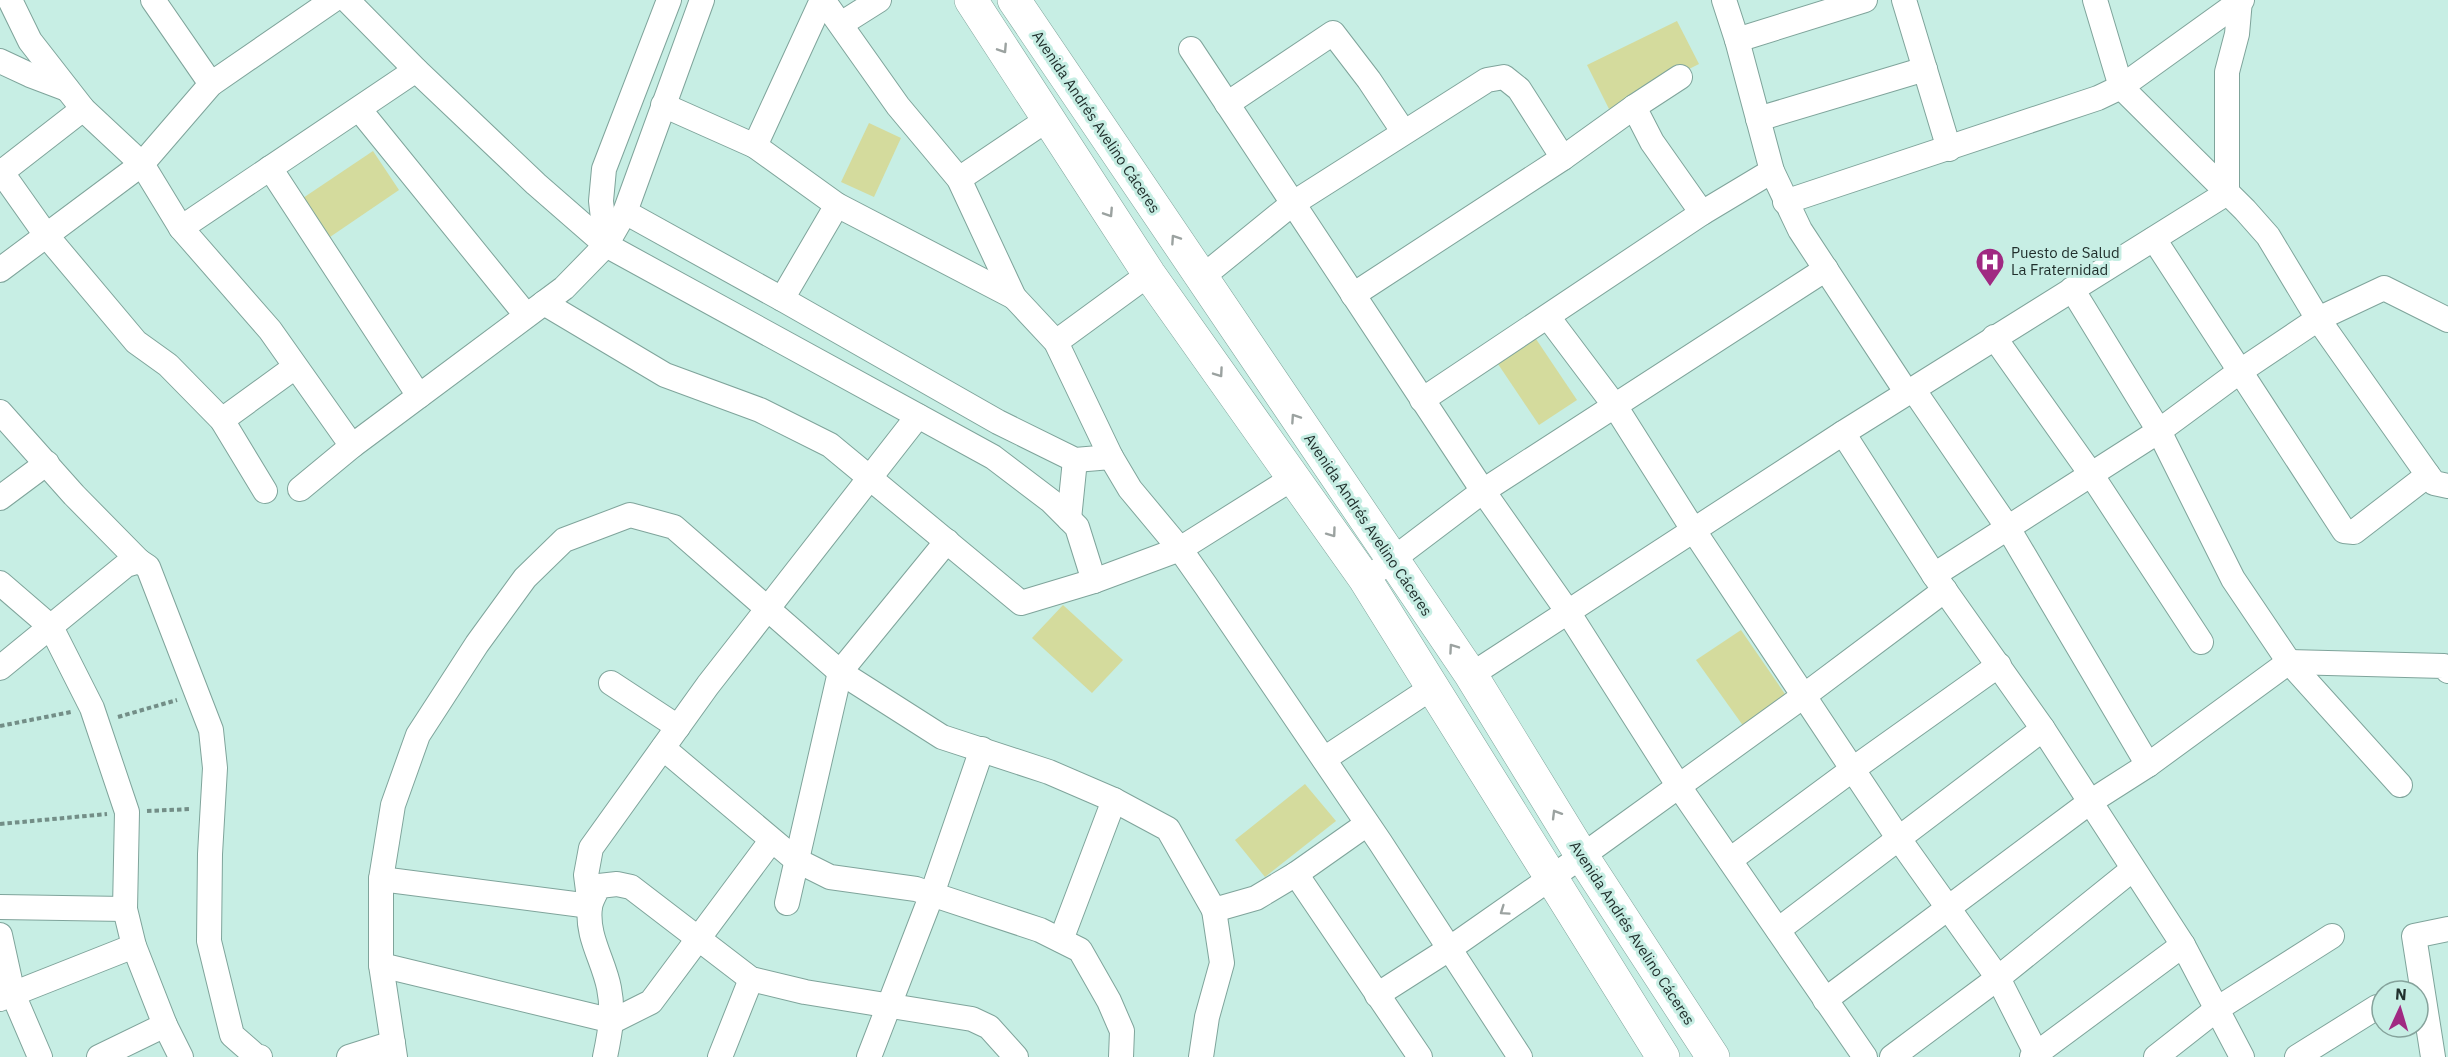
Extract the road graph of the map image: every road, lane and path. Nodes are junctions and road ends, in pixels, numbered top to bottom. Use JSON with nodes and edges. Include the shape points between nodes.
{"nodes":[{"id":1,"x":10,"y":0,"type":"edge"},
{"id":2,"x":153,"y":0,"type":"edge"},
{"id":3,"x":333,"y":0,"type":"edge"},
{"id":4,"x":347,"y":0,"type":"edge"},
{"id":5,"x":669,"y":0,"type":"edge"},
{"id":6,"x":702,"y":0,"type":"edge"},
{"id":7,"x":823,"y":0,"type":"edge"},
{"id":8,"x":879,"y":0,"type":"edge"},
{"id":9,"x":971,"y":0,"type":"edge"},
{"id":10,"x":1014,"y":0,"type":"edge"},
{"id":11,"x":1724,"y":0,"type":"edge"},
{"id":12,"x":1866,"y":0,"type":"edge"},
{"id":13,"x":1904,"y":0,"type":"edge"},
{"id":14,"x":2095,"y":0,"type":"edge"},
{"id":15,"x":2240,"y":0,"type":"edge"},
{"id":16,"x":840,"y":24,"type":"junction"},
{"id":17,"x":1737,"y":40,"type":"junction"},
{"id":18,"x":1191,"y":49,"type":"dead end"},
{"id":19,"x":0,"y":61,"type":"edge"},
{"id":20,"x":1925,"y":69,"type":"junction"},
{"id":21,"x":416,"y":70,"type":"junction"},
{"id":22,"x":1680,"y":77,"type":"dead end"},
{"id":23,"x":211,"y":84,"type":"junction"},
{"id":24,"x":2121,"y":87,"type":"junction"},
{"id":25,"x":67,"y":89,"type":"junction"},
{"id":26,"x":1227,"y":104,"type":"junction"},
{"id":27,"x":663,"y":105,"type":"junction"},
{"id":28,"x":1634,"y":107,"type":"junction"},
{"id":29,"x":83,"y":109,"type":"junction"},
{"id":30,"x":359,"y":109,"type":"junction"},
{"id":31,"x":1048,"y":119,"type":"junction"},
{"id":32,"x":1758,"y":119,"type":"junction"},
{"id":33,"x":1403,"y":131,"type":"junction"},
{"id":34,"x":755,"y":146,"type":"junction"},
{"id":35,"x":1949,"y":149,"type":"junction"},
{"id":36,"x":1563,"y":158,"type":"junction"},
{"id":37,"x":142,"y":164,"type":"junction"},
{"id":38,"x":270,"y":168,"type":"junction"},
{"id":39,"x":1,"y":171,"type":"edge"},
{"id":40,"x":1772,"y":171,"type":"junction"},
{"id":41,"x":959,"y":179,"type":"junction"},
{"id":42,"x":2227,"y":193,"type":"junction"},
{"id":43,"x":1785,"y":202,"type":"junction"},
{"id":44,"x":1292,"y":204,"type":"junction"},
{"id":45,"x":837,"y":205,"type":"junction"},
{"id":46,"x":625,"y":212,"type":"junction"},
{"id":47,"x":1702,"y":213,"type":"junction"},
{"id":48,"x":181,"y":228,"type":"junction"},
{"id":49,"x":46,"y":235,"type":"junction"},
{"id":50,"x":2154,"y":239,"type":"junction"},
{"id":51,"x":606,"y":245,"type":"junction"},
{"id":52,"x":1826,"y":268,"type":"junction"},
{"id":53,"x":0,"y":270,"type":"edge"},
{"id":54,"x":1149,"y":274,"type":"junction"},
{"id":55,"x":1201,"y":278,"type":"junction"},
{"id":56,"x":2072,"y":289,"type":"junction"},
{"id":57,"x":1353,"y":295,"type":"junction"},
{"id":58,"x":1014,"y":297,"type":"junction"},
{"id":59,"x":782,"y":299,"type":"junction"},
{"id":60,"x":535,"y":309,"type":"junction"},
{"id":61,"x":1548,"y":317,"type":"junction"},
{"id":62,"x":2318,"y":320,"type":"junction"},
{"id":63,"x":2448,"y":320,"type":"edge"},
{"id":64,"x":1994,"y":337,"type":"junction"},
{"id":65,"x":1056,"y":342,"type":"junction"},
{"id":66,"x":295,"y":367,"type":"junction"},
{"id":67,"x":2239,"y":372,"type":"junction"},
{"id":68,"x":1910,"y":391,"type":"junction"},
{"id":69,"x":418,"y":396,"type":"junction"},
{"id":70,"x":1422,"y":400,"type":"junction"},
{"id":71,"x":1615,"y":406,"type":"junction"},
{"id":72,"x":0,"y":412,"type":"edge"},
{"id":73,"x":918,"y":416,"type":"junction"},
{"id":74,"x":222,"y":420,"type":"junction"},
{"id":75,"x":2159,"y":431,"type":"junction"},
{"id":76,"x":1843,"y":434,"type":"junction"},
{"id":77,"x":352,"y":446,"type":"junction"},
{"id":78,"x":1111,"y":457,"type":"junction"},
{"id":79,"x":1075,"y":460,"type":"junction"},
{"id":80,"x":47,"y":463,"type":"junction"},
{"id":81,"x":2091,"y":474,"type":"junction"},
{"id":82,"x":1293,"y":478,"type":"junction"},
{"id":83,"x":870,"y":479,"type":"junction"},
{"id":84,"x":2438,"y":481,"type":"edge"},
{"id":85,"x":300,"y":489,"type":"dead end"},
{"id":86,"x":265,"y":491,"type":"dead end"},
{"id":87,"x":1483,"y":491,"type":"junction"},
{"id":88,"x":0,"y":498,"type":"edge"},
{"id":89,"x":1069,"y":519,"type":"junction"},
{"id":90,"x":2008,"y":528,"type":"junction"},
{"id":91,"x":1694,"y":531,"type":"junction"},
{"id":92,"x":947,"y":542,"type":"junction"},
{"id":93,"x":1180,"y":549,"type":"junction"},
{"id":94,"x":139,"y":561,"type":"junction"},
{"id":95,"x":1392,"y":561,"type":"junction"},
{"id":96,"x":1365,"y":579,"type":"junction"},
{"id":97,"x":1094,"y":581,"type":"junction"},
{"id":98,"x":0,"y":583,"type":"edge"},
{"id":99,"x":1939,"y":583,"type":"junction"},
{"id":100,"x":767,"y":610,"type":"junction"},
{"id":101,"x":1568,"y":612,"type":"junction"},
{"id":102,"x":51,"y":627,"type":"junction"},
{"id":103,"x":2200,"y":642,"type":"dead end"},
{"id":104,"x":2289,"y":662,"type":"junction"},
{"id":105,"x":1999,"y":665,"type":"junction"},
{"id":106,"x":0,"y":668,"type":"edge"},
{"id":107,"x":2448,"y":671,"type":"edge"},
{"id":108,"x":840,"y":672,"type":"junction"},
{"id":109,"x":1471,"y":675,"type":"junction"},
{"id":110,"x":610,"y":683,"type":"dead end"},
{"id":111,"x":1433,"y":687,"type":"junction"},
{"id":112,"x":197,"y":694,"type":"junction"},
{"id":113,"x":1805,"y":695,"type":"junction"},
{"id":114,"x":94,"y":716,"type":"junction"},
{"id":115,"x":0,"y":726,"type":"edge"},
{"id":116,"x":678,"y":727,"type":"junction"},
{"id":117,"x":2043,"y":729,"type":"junction"},
{"id":118,"x":663,"y":748,"type":"junction"},
{"id":119,"x":982,"y":749,"type":"junction"},
{"id":120,"x":1324,"y":759,"type":"junction"},
{"id":121,"x":2148,"y":765,"type":"junction"},
{"id":122,"x":1853,"y":769,"type":"junction"},
{"id":123,"x":1678,"y":785,"type":"junction"},
{"id":124,"x":2400,"y":785,"type":"dead end"},
{"id":125,"x":1114,"y":800,"type":"junction"},
{"id":126,"x":2090,"y":802,"type":"junction"},
{"id":127,"x":1367,"y":824,"type":"junction"},
{"id":128,"x":1899,"y":839,"type":"junction"},
{"id":129,"x":771,"y":841,"type":"junction"},
{"id":130,"x":1582,"y":856,"type":"junction"},
{"id":131,"x":1730,"y":860,"type":"junction"},
{"id":132,"x":796,"y":861,"type":"junction"},
{"id":133,"x":2133,"y":869,"type":"junction"},
{"id":134,"x":1296,"y":874,"type":"junction"},
{"id":135,"x":1552,"y":877,"type":"junction"},
{"id":136,"x":381,"y":879,"type":"junction"},
{"id":137,"x":932,"y":894,"type":"junction"},
{"id":138,"x":787,"y":903,"type":"dead end"},
{"id":139,"x":590,"y":906,"type":"junction"},
{"id":140,"x":0,"y":907,"type":"edge"},
{"id":141,"x":1948,"y":908,"type":"junction"},
{"id":142,"x":125,"y":909,"type":"junction"},
{"id":143,"x":1214,"y":910,"type":"junction"},
{"id":144,"x":2448,"y":929,"type":"edge"},
{"id":145,"x":1778,"y":930,"type":"junction"},
{"id":146,"x":0,"y":935,"type":"edge"},
{"id":147,"x":2332,"y":936,"type":"dead end"},
{"id":148,"x":698,"y":940,"type":"junction"},
{"id":149,"x":1061,"y":940,"type":"junction"},
{"id":150,"x":2183,"y":945,"type":"junction"},
{"id":151,"x":134,"y":946,"type":"junction"},
{"id":152,"x":1449,"y":949,"type":"junction"},
{"id":153,"x":381,"y":964,"type":"junction"},
{"id":154,"x":1998,"y":978,"type":"junction"},
{"id":155,"x":751,"y":979,"type":"junction"},
{"id":156,"x":1377,"y":995,"type":"junction"},
{"id":157,"x":6,"y":996,"type":"edge"},
{"id":158,"x":1825,"y":1000,"type":"junction"},
{"id":159,"x":888,"y":1006,"type":"junction"},
{"id":160,"x":2217,"y":1010,"type":"junction"},
{"id":161,"x":2370,"y":1011,"type":"edge"},
{"id":162,"x":613,"y":1021,"type":"junction"},
{"id":163,"x":2438,"y":1024,"type":"edge"},
{"id":164,"x":165,"y":1025,"type":"junction"},
{"id":165,"x":394,"y":1050,"type":"edge"},
{"id":166,"x":2035,"y":1056,"type":"edge"},
{"id":167,"x":40,"y":1057,"type":"edge"},
{"id":168,"x":99,"y":1057,"type":"edge"},
{"id":169,"x":181,"y":1057,"type":"edge"},
{"id":170,"x":260,"y":1057,"type":"edge"},
{"id":171,"x":349,"y":1057,"type":"edge"},
{"id":172,"x":605,"y":1057,"type":"edge"},
{"id":173,"x":720,"y":1057,"type":"edge"},
{"id":174,"x":869,"y":1057,"type":"edge"},
{"id":175,"x":1016,"y":1057,"type":"edge"},
{"id":176,"x":1121,"y":1057,"type":"edge"},
{"id":177,"x":1201,"y":1057,"type":"edge"},
{"id":178,"x":1420,"y":1057,"type":"edge"},
{"id":179,"x":1520,"y":1057,"type":"edge"},
{"id":180,"x":1663,"y":1057,"type":"edge"},
{"id":181,"x":1713,"y":1057,"type":"edge"},
{"id":182,"x":1865,"y":1057,"type":"edge"},
{"id":183,"x":1892,"y":1057,"type":"edge"},
{"id":184,"x":2156,"y":1057,"type":"edge"},
{"id":185,"x":2242,"y":1057,"type":"edge"},
{"id":186,"x":2296,"y":1057,"type":"edge"},
{"id":187,"x":2433,"y":1057,"type":"edge"}],
"edges":[{"from":1,"to":25,"type":"street","via":[[30,41]]},
{"from":2,"to":23,"type":"street"},
{"from":3,"to":23,"type":"street"},
{"from":4,"to":21,"type":"street"},
{"from":5,"to":51,"type":"street","via":[[604,169],[601,201]]},
{"from":6,"to":27,"type":"street"},
{"from":7,"to":16,"type":"street"},
{"from":7,"to":34,"type":"street"},
{"from":8,"to":16,"type":"street"},
{"from":9,"to":31,"type":"street","one_way":true},
{"from":55,"to":10,"type":"street","name":"Avenida Andrés Avelino Cáceres","one_way":true},
{"from":11,"to":17,"type":"street"},
{"from":12,"to":17,"type":"street"},
{"from":13,"to":20,"type":"street"},
{"from":14,"to":24,"type":"street"},
{"from":15,"to":24,"type":"street"},
{"from":15,"to":42,"type":"street","via":[[2237,34],[2227,72]]},
{"from":16,"to":41,"type":"street","via":[[898,106]]},
{"from":17,"to":32,"type":"street"},
{"from":18,"to":26,"type":"street"},
{"from":19,"to":25,"type":"street"},
{"from":20,"to":32,"type":"street"},
{"from":20,"to":35,"type":"street"},
{"from":21,"to":30,"type":"street"},
{"from":21,"to":51,"type":"street"},
{"from":22,"to":28,"type":"street"},
{"from":23,"to":37,"type":"street"},
{"from":24,"to":35,"type":"street"},
{"from":24,"to":42,"type":"street"},
{"from":25,"to":29,"type":"street"},
{"from":26,"to":33,"type":"street","via":[[1333,33]]},
{"from":26,"to":44,"type":"street"},
{"from":27,"to":34,"type":"street"},
{"from":27,"to":46,"type":"street"},
{"from":28,"to":36,"type":"street"},
{"from":28,"to":47,"type":"street","via":[[1652,142]]},
{"from":29,"to":37,"type":"street"},
{"from":29,"to":39,"type":"street"},
{"from":30,"to":38,"type":"street"},
{"from":30,"to":60,"type":"street"},
{"from":31,"to":41,"type":"street"},
{"from":31,"to":54,"type":"street","one_way":true},
{"from":32,"to":40,"type":"street"},
{"from":33,"to":36,"type":"street","via":[[1486,80],[1504,77],[1519,89]]},
{"from":33,"to":44,"type":"street"},
{"from":34,"to":45,"type":"street"},
{"from":35,"to":43,"type":"street"},
{"from":36,"to":57,"type":"street"},
{"from":37,"to":48,"type":"street"},
{"from":37,"to":49,"type":"street"},
{"from":38,"to":48,"type":"street"},
{"from":38,"to":69,"type":"street"},
{"from":39,"to":49,"type":"street"},
{"from":40,"to":43,"type":"street"},
{"from":40,"to":47,"type":"street"},
{"from":41,"to":58,"type":"street"},
{"from":42,"to":50,"type":"street"},
{"from":42,"to":62,"type":"street","via":[[2268,236]]},
{"from":43,"to":52,"type":"street"},
{"from":44,"to":55,"type":"street"},
{"from":44,"to":57,"type":"street"},
{"from":45,"to":58,"type":"street"},
{"from":45,"to":59,"type":"street"},
{"from":46,"to":51,"type":"street"},
{"from":46,"to":59,"type":"street"},
{"from":47,"to":61,"type":"street"},
{"from":48,"to":66,"type":"street","via":[[270,330]]},
{"from":49,"to":53,"type":"street"},
{"from":49,"to":74,"type":"street","via":[[136,342],[168,365]]},
{"from":50,"to":56,"type":"street"},
{"from":50,"to":67,"type":"street"},
{"from":51,"to":60,"type":"street","via":[[564,288]]},
{"from":51,"to":73,"type":"street"},
{"from":52,"to":68,"type":"street"},
{"from":52,"to":71,"type":"street"},
{"from":54,"to":65,"type":"street"},
{"from":54,"to":82,"type":"street","one_way":true},
{"from":95,"to":55,"type":"street","name":"Avenida Andrés Avelino Cáceres","one_way":true},
{"from":56,"to":64,"type":"street"},
{"from":56,"to":75,"type":"street"},
{"from":57,"to":70,"type":"street"},
{"from":58,"to":65,"type":"street"},
{"from":59,"to":79,"type":"street","via":[[998,422]]},
{"from":60,"to":69,"type":"street"},
{"from":60,"to":83,"type":"street","via":[[665,375],[760,410],[830,445]]},
{"from":61,"to":70,"type":"street"},
{"from":61,"to":71,"type":"street"},
{"from":62,"to":63,"type":"street","via":[[2384,288]]},
{"from":62,"to":67,"type":"street"},
{"from":62,"to":84,"type":"street"},
{"from":64,"to":68,"type":"street"},
{"from":64,"to":81,"type":"street"},
{"from":65,"to":78,"type":"street"},
{"from":66,"to":74,"type":"street"},
{"from":66,"to":77,"type":"street"},
{"from":67,"to":75,"type":"street"},
{"from":67,"to":84,"type":"street","via":[[2344,531],[2354,532]]},
{"from":68,"to":76,"type":"street"},
{"from":68,"to":90,"type":"street"},
{"from":69,"to":77,"type":"street"},
{"from":70,"to":87,"type":"street"},
{"from":71,"to":87,"type":"street"},
{"from":71,"to":91,"type":"street"},
{"from":72,"to":80,"type":"street"},
{"from":73,"to":83,"type":"street"},
{"from":73,"to":89,"type":"street","via":[[993,458]]},
{"from":74,"to":86,"type":"street"},
{"from":75,"to":81,"type":"street"},
{"from":75,"to":104,"type":"street","via":[[2233,579]]},
{"from":76,"to":91,"type":"street"},
{"from":76,"to":99,"type":"street"},
{"from":77,"to":85,"type":"street"},
{"from":78,"to":79,"type":"street"},
{"from":78,"to":93,"type":"street","via":[[1130,489]]},
{"from":79,"to":89,"type":"street"},
{"from":80,"to":88,"type":"street"},
{"from":80,"to":94,"type":"street"},
{"from":81,"to":90,"type":"street"},
{"from":81,"to":103,"type":"street"},
{"from":82,"to":93,"type":"street"},
{"from":82,"to":96,"type":"street","one_way":true},
{"from":83,"to":92,"type":"street"},
{"from":83,"to":100,"type":"street"},
{"from":87,"to":95,"type":"street"},
{"from":87,"to":101,"type":"street"},
{"from":89,"to":97,"type":"street","via":[[1077,527]]},
{"from":90,"to":99,"type":"street"},
{"from":90,"to":121,"type":"street"},
{"from":91,"to":101,"type":"street"},
{"from":91,"to":113,"type":"street"},
{"from":92,"to":97,"type":"street","via":[[1021,603]]},
{"from":92,"to":108,"type":"street"},
{"from":93,"to":97,"type":"street"},
{"from":93,"to":120,"type":"street"},
{"from":94,"to":102,"type":"street","via":[[126,565]]},
{"from":94,"to":112,"type":"street","via":[[148,567]]},
{"from":95,"to":96,"type":"street"},
{"from":109,"to":95,"type":"street","name":"Avenida Andrés Avelino Cáceres","one_way":true},
{"from":96,"to":111,"type":"street"},
{"from":98,"to":102,"type":"street"},
{"from":99,"to":105,"type":"street"},
{"from":99,"to":113,"type":"street"},
{"from":100,"to":108,"type":"street"},
{"from":100,"to":116,"type":"street"},
{"from":100,"to":136,"type":"street","via":[[674,527],[630,515],[564,540],[525,579],[418,735],[393,805]]},
{"from":101,"to":109,"type":"street"},
{"from":101,"to":123,"type":"street"},
{"from":102,"to":106,"type":"street"},
{"from":102,"to":114,"type":"street"},
{"from":104,"to":107,"type":"street","via":[[2444,666]]},
{"from":104,"to":121,"type":"street"},
{"from":104,"to":124,"type":"street"},
{"from":105,"to":117,"type":"street"},
{"from":105,"to":122,"type":"street"},
{"from":108,"to":119,"type":"street","via":[[942,737]]},
{"from":108,"to":132,"type":"street"},
{"from":130,"to":109,"type":"street","name":"Avenida Andrés Avelino Cáceres","one_way":true},
{"from":110,"to":116,"type":"street"},
{"from":111,"to":120,"type":"street"},
{"from":111,"to":135,"type":"street"},
{"from":112,"to":114,"type":"path"},
{"from":112,"to":170,"type":"street","via":[[211,730],[215,768],[209,942],[232,1035]]},
{"from":113,"to":122,"type":"street"},
{"from":113,"to":123,"type":"street"},
{"from":114,"to":115,"type":"path"},
{"from":114,"to":142,"type":"street","via":[[127,812]]},
{"from":116,"to":118,"type":"street"},
{"from":117,"to":126,"type":"street"},
{"from":117,"to":128,"type":"street"},
{"from":118,"to":129,"type":"street"},
{"from":118,"to":139,"type":"street","via":[[591,848],[586,875]]},
{"from":119,"to":125,"type":"street"},
{"from":119,"to":137,"type":"street"},
{"from":120,"to":127,"type":"street"},
{"from":121,"to":126,"type":"street"},
{"from":122,"to":128,"type":"street"},
{"from":122,"to":131,"type":"street"},
{"from":123,"to":130,"type":"street"},
{"from":123,"to":131,"type":"street"},
{"from":125,"to":143,"type":"street","via":[[1168,829]]},
{"from":125,"to":149,"type":"street"},
{"from":126,"to":133,"type":"street"},
{"from":126,"to":141,"type":"street"},
{"from":127,"to":134,"type":"street"},
{"from":127,"to":152,"type":"street"},
{"from":128,"to":141,"type":"street"},
{"from":128,"to":145,"type":"street"},
{"from":129,"to":132,"type":"street"},
{"from":129,"to":148,"type":"street"},
{"from":130,"to":135,"type":"street"},
{"from":130,"to":181,"type":"street","name":"Avenida Andrés Avelino Cáceres"},
{"from":131,"to":145,"type":"street"},
{"from":132,"to":137,"type":"street","via":[[830,877],[916,888]]},
{"from":132,"to":138,"type":"street"},
{"from":133,"to":150,"type":"street"},
{"from":133,"to":154,"type":"street"},
{"from":134,"to":143,"type":"street","via":[[1256,898]]},
{"from":134,"to":156,"type":"street"},
{"from":135,"to":152,"type":"street","one_way":true},
{"from":135,"to":180,"type":"street"},
{"from":136,"to":139,"type":"street"},
{"from":136,"to":153,"type":"street"},
{"from":137,"to":149,"type":"street"},
{"from":137,"to":159,"type":"street"},
{"from":139,"to":148,"type":"street","via":[[599,886],[631,886]]},
{"from":139,"to":162,"type":"street","via":[[590,927],[609,986]]},
{"from":140,"to":142,"type":"street"},
{"from":141,"to":154,"type":"street"},
{"from":141,"to":158,"type":"street"},
{"from":142,"to":151,"type":"street"},
{"from":143,"to":177,"type":"street","via":[[1222,963],[1206,1017]]},
{"from":144,"to":163,"type":"street","via":[[2414,936]]},
{"from":145,"to":158,"type":"street"},
{"from":146,"to":157,"type":"street"},
{"from":147,"to":160,"type":"street"},
{"from":148,"to":155,"type":"street"},
{"from":148,"to":162,"type":"street","via":[[651,1002]]},
{"from":149,"to":176,"type":"street","via":[[1080,950],[1109,1001],[1122,1031]]},
{"from":150,"to":160,"type":"street"},
{"from":150,"to":166,"type":"street"},
{"from":151,"to":157,"type":"street"},
{"from":151,"to":164,"type":"street"},
{"from":152,"to":156,"type":"street"},
{"from":152,"to":179,"type":"street"},
{"from":153,"to":162,"type":"street"},
{"from":153,"to":165,"type":"street"},
{"from":154,"to":166,"type":"street"},
{"from":154,"to":183,"type":"street"},
{"from":155,"to":159,"type":"street"},
{"from":155,"to":173,"type":"street"},
{"from":156,"to":178,"type":"street"},
{"from":157,"to":167,"type":"street"},
{"from":158,"to":182,"type":"street"},
{"from":159,"to":174,"type":"street"},
{"from":159,"to":175,"type":"street","via":[[972,1019],[989,1027]]},
{"from":160,"to":184,"type":"street"},
{"from":160,"to":185,"type":"street"},
{"from":161,"to":186,"type":"street"},
{"from":162,"to":172,"type":"street"},
{"from":163,"to":187,"type":"street"},
{"from":164,"to":168,"type":"street"},
{"from":164,"to":169,"type":"street"},
{"from":165,"to":171,"type":"street"}]}
